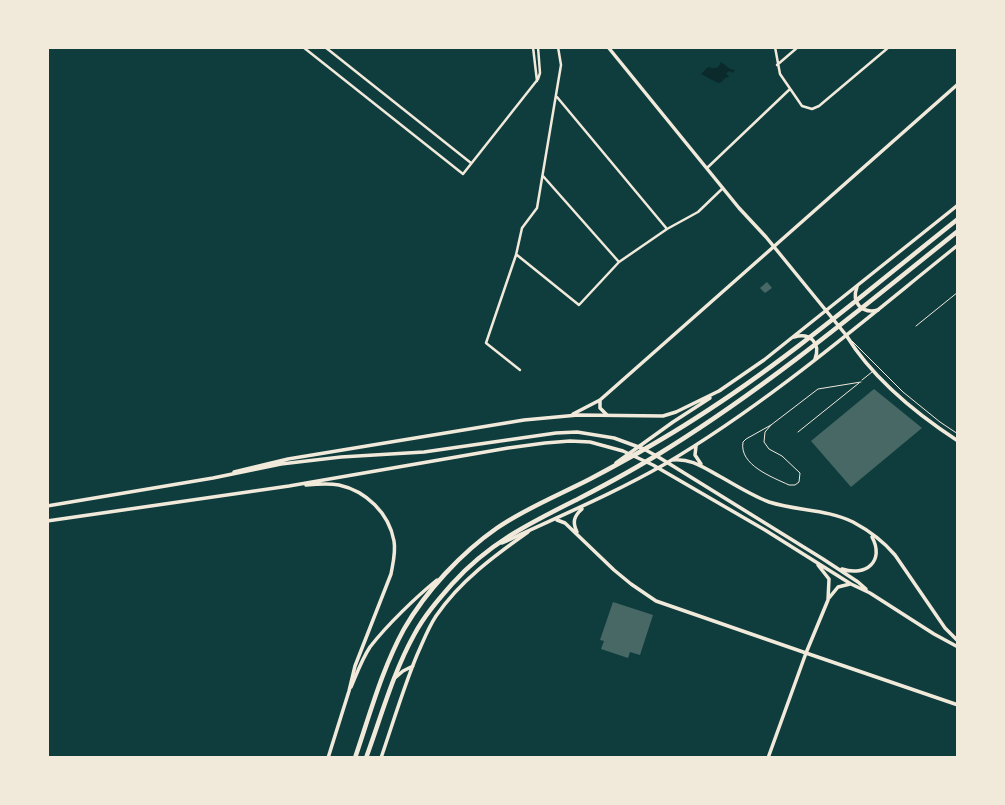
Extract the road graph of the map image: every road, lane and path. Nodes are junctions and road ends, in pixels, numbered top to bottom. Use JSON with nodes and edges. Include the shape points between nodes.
{"nodes":[{"id":1,"x":303,"y":47,"type":"edge"},
{"id":2,"x":326,"y":47,"type":"edge"},
{"id":3,"x":535,"y":47,"type":"edge"},
{"id":4,"x":558,"y":47,"type":"edge"},
{"id":5,"x":608,"y":47,"type":"edge"},
{"id":6,"x":775,"y":47,"type":"edge"},
{"id":7,"x":798,"y":47,"type":"edge"},
{"id":8,"x":889,"y":47,"type":"edge"},
{"id":9,"x":777,"y":65,"type":"junction"},
{"id":10,"x":958,"y":84,"type":"edge"},
{"id":11,"x":790,"y":89,"type":"junction"},
{"id":12,"x":556,"y":96,"type":"junction"},
{"id":13,"x":471,"y":163,"type":"junction"},
{"id":14,"x":707,"y":169,"type":"junction"},
{"id":15,"x":543,"y":176,"type":"junction"},
{"id":16,"x":723,"y":188,"type":"junction"},
{"id":17,"x":958,"y":205,"type":"edge"},
{"id":18,"x":958,"y":219,"type":"edge"},
{"id":19,"x":667,"y":229,"type":"junction"},
{"id":20,"x":958,"y":231,"type":"edge"},
{"id":21,"x":958,"y":244,"type":"edge"},
{"id":22,"x":774,"y":247,"type":"junction"},
{"id":23,"x":516,"y":255,"type":"junction"},
{"id":24,"x":619,"y":262,"type":"junction"},
{"id":25,"x":858,"y":285,"type":"junction"},
{"id":26,"x":958,"y":292,"type":"edge"},
{"id":27,"x":878,"y":309,"type":"junction"},
{"id":28,"x":826,"y":311,"type":"junction"},
{"id":29,"x":916,"y":326,"type":"dead end"},
{"id":30,"x":846,"y":335,"type":"junction"},
{"id":31,"x":792,"y":338,"type":"junction"},
{"id":32,"x":811,"y":363,"type":"junction"},
{"id":33,"x":877,"y":367,"type":"junction"},
{"id":34,"x":520,"y":370,"type":"dead end"},
{"id":35,"x":873,"y":371,"type":"junction"},
{"id":36,"x":861,"y":382,"type":"junction"},
{"id":37,"x":721,"y":390,"type":"junction"},
{"id":38,"x":601,"y":400,"type":"junction"},
{"id":39,"x":564,"y":416,"type":"junction"},
{"id":40,"x":609,"y":416,"type":"junction"},
{"id":41,"x":771,"y":425,"type":"junction"},
{"id":42,"x":798,"y":432,"type":"dead end"},
{"id":43,"x":958,"y":434,"type":"edge"},
{"id":44,"x":958,"y":441,"type":"edge"},
{"id":45,"x":698,"y":443,"type":"junction"},
{"id":46,"x":671,"y":460,"type":"junction"},
{"id":47,"x":702,"y":465,"type":"junction"},
{"id":48,"x":213,"y":478,"type":"junction"},
{"id":49,"x":592,"y":478,"type":"junction"},
{"id":50,"x":289,"y":486,"type":"junction"},
{"id":51,"x":589,"y":504,"type":"junction"},
{"id":52,"x":47,"y":506,"type":"edge"},
{"id":53,"x":47,"y":521,"type":"edge"},
{"id":54,"x":549,"y":522,"type":"junction"},
{"id":55,"x":528,"y":532,"type":"junction"},
{"id":56,"x":871,"y":535,"type":"junction"},
{"id":57,"x":580,"y":537,"type":"junction"},
{"id":58,"x":482,"y":554,"type":"junction"},
{"id":59,"x":813,"y":560,"type":"junction"},
{"id":60,"x":834,"y":567,"type":"junction"},
{"id":61,"x":445,"y":575,"type":"junction"},
{"id":62,"x":851,"y":583,"type":"junction"},
{"id":63,"x":870,"y":593,"type":"junction"},
{"id":64,"x":828,"y":600,"type":"junction"},
{"id":65,"x":958,"y":641,"type":"edge"},
{"id":66,"x":958,"y":647,"type":"edge"},
{"id":67,"x":806,"y":653,"type":"junction"},
{"id":68,"x":413,"y":666,"type":"junction"},
{"id":69,"x":395,"y":678,"type":"junction"},
{"id":70,"x":349,"y":691,"type":"junction"},
{"id":71,"x":958,"y":705,"type":"edge"},
{"id":72,"x":367,"y":756,"type":"edge"},
{"id":73,"x":328,"y":758,"type":"edge"},
{"id":74,"x":355,"y":758,"type":"edge"},
{"id":75,"x":381,"y":758,"type":"edge"},
{"id":76,"x":768,"y":758,"type":"edge"}],
"edges":[{"from":1,"to":13,"type":"street","via":[[463,174]]},
{"from":2,"to":13,"type":"street"},
{"from":3,"to":13,"type":"street","via":[[537,81]]},
{"from":4,"to":12,"type":"street","via":[[561,65]]},
{"from":5,"to":14,"type":"main road"},
{"from":6,"to":9,"type":"street"},
{"from":7,"to":9,"type":"street"},
{"from":8,"to":11,"type":"street","via":[[812,109],[802,106]]},
{"from":9,"to":11,"type":"street"},
{"from":10,"to":22,"type":"main road"},
{"from":11,"to":14,"type":"street"},
{"from":12,"to":15,"type":"street"},
{"from":12,"to":19,"type":"street"},
{"from":14,"to":16,"type":"main road"},
{"from":15,"to":23,"type":"street","via":[[537,208],[522,228]]},
{"from":15,"to":24,"type":"street"},
{"from":16,"to":19,"type":"street","via":[[698,212]]},
{"from":16,"to":22,"type":"main road"},
{"from":17,"to":25,"type":"main road"},
{"from":18,"to":49,"type":"main road","via":[[776,362],[696,418]]},
{"from":19,"to":24,"type":"street"},
{"from":20,"to":58,"type":"main road","via":[[700,428]]},
{"from":21,"to":27,"type":"main road"},
{"from":22,"to":28,"type":"main road"},
{"from":22,"to":38,"type":"main road"},
{"from":23,"to":24,"type":"street","via":[[579,305]]},
{"from":23,"to":34,"type":"street","via":[[486,343]]},
{"from":25,"to":27,"type":"main road","via":[[857,304],[868,311]]},
{"from":25,"to":28,"type":"main road"},
{"from":26,"to":29,"type":"path"},
{"from":27,"to":30,"type":"main road"},
{"from":28,"to":30,"type":"main road"},
{"from":28,"to":31,"type":"main road"},
{"from":30,"to":32,"type":"main road"},
{"from":30,"to":33,"type":"lane"},
{"from":30,"to":35,"type":"main road"},
{"from":31,"to":32,"type":"main road","via":[[804,335],[815,342],[816,358]]},
{"from":31,"to":37,"type":"main road"},
{"from":32,"to":45,"type":"main road"},
{"from":33,"to":35,"type":"lane"},
{"from":33,"to":43,"type":"lane"},
{"from":35,"to":36,"type":"lane"},
{"from":35,"to":44,"type":"main road"},
{"from":36,"to":41,"type":"lane","via":[[818,389]]},
{"from":36,"to":42,"type":"lane"},
{"from":37,"to":40,"type":"main road","via":[[663,416]]},
{"from":37,"to":49,"type":"main road"},
{"from":38,"to":39,"type":"main road"},
{"from":38,"to":40,"type":"main road","via":[[600,408]]},
{"from":39,"to":40,"type":"main road"},
{"from":39,"to":48,"type":"main road","via":[[300,456]]},
{"from":41,"to":41,"type":"lane","via":[[746,439],[743,454],[772,477],[796,485],[800,473],[764,442]]},
{"from":45,"to":46,"type":"main road"},
{"from":45,"to":47,"type":"main road","via":[[695,455]]},
{"from":46,"to":47,"type":"main road"},
{"from":46,"to":51,"type":"main road"},
{"from":47,"to":56,"type":"main road","via":[[769,501],[840,517]]},
{"from":48,"to":52,"type":"main road"},
{"from":48,"to":60,"type":"main road","via":[[309,460],[424,452],[556,433],[597,435],[644,449]]},
{"from":49,"to":61,"type":"main road","via":[[497,528]]},
{"from":50,"to":53,"type":"main road"},
{"from":50,"to":59,"type":"main road","via":[[508,448],[590,442],[636,456]]},
{"from":50,"to":70,"type":"main road","via":[[324,483],[354,489],[375,504],[391,529],[391,574]]},
{"from":51,"to":54,"type":"main road"},
{"from":51,"to":57,"type":"main road","via":[[575,518]]},
{"from":54,"to":55,"type":"main road"},
{"from":54,"to":57,"type":"main road","via":[[561,520]]},
{"from":55,"to":58,"type":"main road"},
{"from":55,"to":68,"type":"main road","via":[[454,593],[431,625]]},
{"from":56,"to":60,"type":"main road","via":[[877,551],[867,568],[853,572]]},
{"from":56,"to":65,"type":"main road","via":[[895,555]]},
{"from":57,"to":67,"type":"main road","via":[[625,580],[656,601]]},
{"from":58,"to":69,"type":"main road","via":[[425,618]]},
{"from":59,"to":62,"type":"main road"},
{"from":59,"to":64,"type":"main road","via":[[829,579]]},
{"from":60,"to":63,"type":"main road"},
{"from":61,"to":70,"type":"main road","via":[[370,648]]},
{"from":61,"to":74,"type":"main road","via":[[411,618],[396,646]]},
{"from":62,"to":63,"type":"main road"},
{"from":62,"to":64,"type":"main road","via":[[838,587]]},
{"from":63,"to":66,"type":"main road"},
{"from":64,"to":67,"type":"main road"},
{"from":67,"to":71,"type":"main road"},
{"from":67,"to":76,"type":"main road"},
{"from":68,"to":69,"type":"main road"},
{"from":68,"to":75,"type":"main road"},
{"from":69,"to":72,"type":"main road"},
{"from":70,"to":73,"type":"main road"}]}
